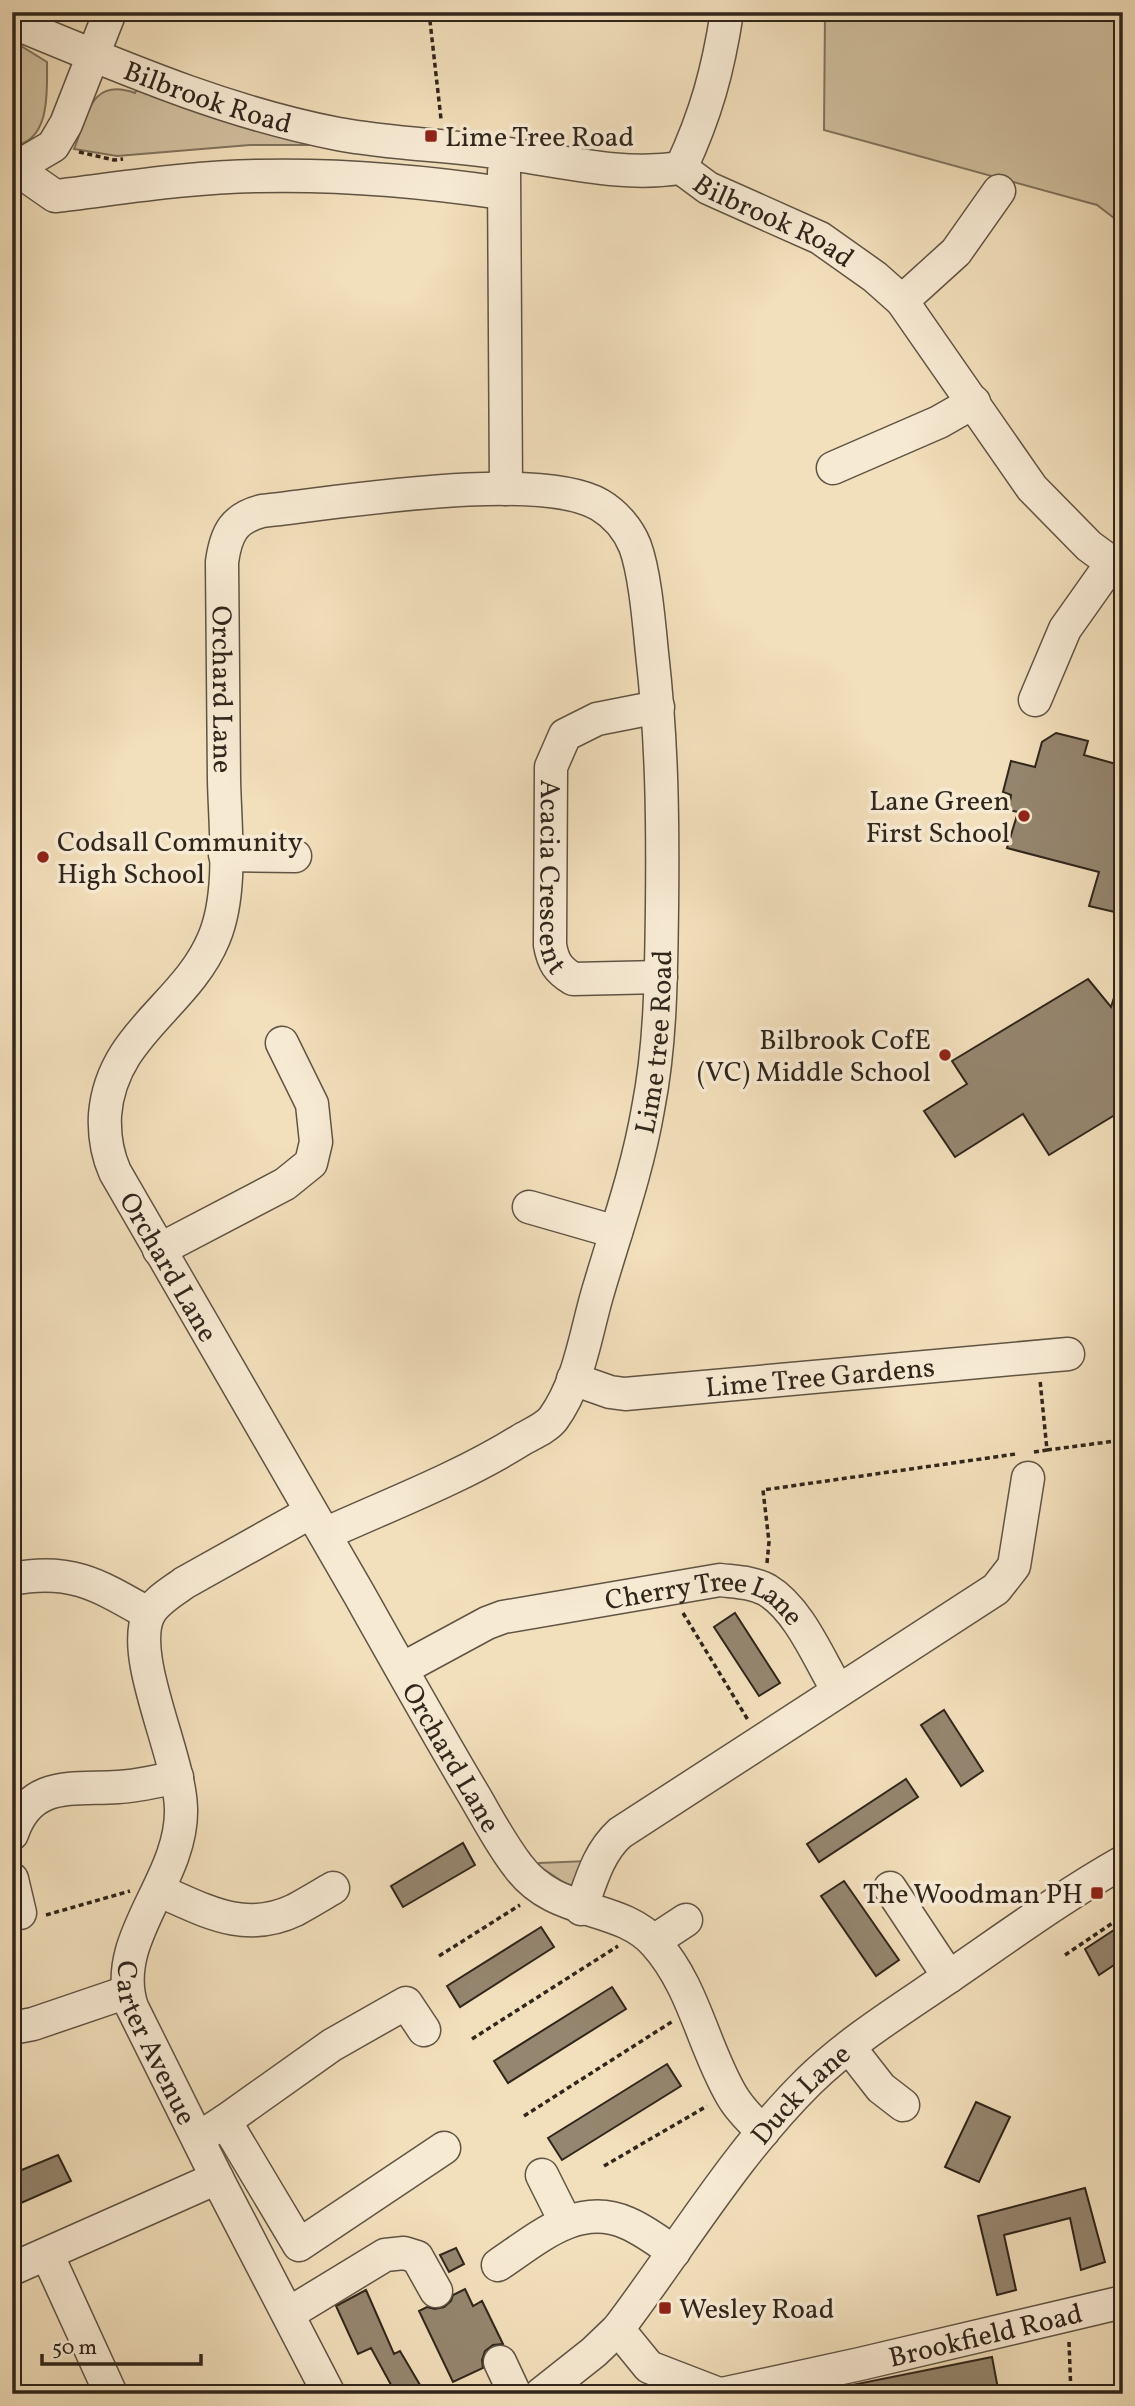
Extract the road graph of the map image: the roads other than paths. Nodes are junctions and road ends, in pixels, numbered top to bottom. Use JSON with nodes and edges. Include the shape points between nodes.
{"nodes":[{"id":1,"x":110,"y":12,"type":"edge"},
{"id":2,"x":727,"y":12,"type":"edge"},
{"id":3,"x":12,"y":22,"type":"edge"},
{"id":4,"x":93,"y":55,"type":"junction"},
{"id":5,"x":505,"y":153,"type":"junction"},
{"id":6,"x":18,"y":165,"type":"edge"},
{"id":7,"x":681,"y":168,"type":"junction"},
{"id":8,"x":999,"y":191,"type":"dead end"},
{"id":9,"x":502,"y":192,"type":"junction"},
{"id":10,"x":902,"y":301,"type":"junction"},
{"id":11,"x":974,"y":402,"type":"junction"},
{"id":12,"x":832,"y":468,"type":"dead end"},
{"id":13,"x":506,"y":489,"type":"junction"},
{"id":14,"x":1117,"y":567,"type":"edge"},
{"id":15,"x":1035,"y":700,"type":"dead end"},
{"id":16,"x":658,"y":706,"type":"junction"},
{"id":17,"x":225,"y":855,"type":"junction"},
{"id":18,"x":295,"y":856,"type":"dead end"},
{"id":19,"x":661,"y":977,"type":"junction"},
{"id":20,"x":282,"y":1043,"type":"dead end"},
{"id":21,"x":529,"y":1207,"type":"dead end"},
{"id":22,"x":616,"y":1231,"type":"junction"},
{"id":23,"x":159,"y":1250,"type":"junction"},
{"id":24,"x":1053,"y":1356,"type":"road end"},
{"id":25,"x":573,"y":1379,"type":"junction"},
{"id":26,"x":1027,"y":1461,"type":"road end"},
{"id":27,"x":318,"y":1523,"type":"junction"},
{"id":28,"x":12,"y":1579,"type":"edge"},
{"id":29,"x":149,"y":1614,"type":"junction"},
{"id":30,"x":402,"y":1669,"type":"junction"},
{"id":31,"x":838,"y":1691,"type":"junction"},
{"id":32,"x":177,"y":1777,"type":"junction"},
{"id":33,"x":12,"y":1834,"type":"edge"},
{"id":34,"x":1123,"y":1862,"type":"edge"},
{"id":35,"x":12,"y":1879,"type":"edge"},
{"id":36,"x":333,"y":1888,"type":"dead end"},
{"id":37,"x":890,"y":1888,"type":"dead end"},
{"id":38,"x":160,"y":1891,"type":"junction"},
{"id":39,"x":581,"y":1909,"type":"junction"},
{"id":40,"x":20,"y":1913,"type":"road end"},
{"id":41,"x":686,"y":1920,"type":"dead end"},
{"id":42,"x":641,"y":1940,"type":"junction"},
{"id":43,"x":949,"y":1976,"type":"junction"},
{"id":44,"x":127,"y":1992,"type":"junction"},
{"id":45,"x":12,"y":2028,"type":"edge"},
{"id":46,"x":424,"y":2030,"type":"dead end"},
{"id":47,"x":849,"y":2047,"type":"junction"},
{"id":48,"x":903,"y":2105,"type":"dead end"},
{"id":49,"x":225,"y":2121,"type":"junction"},
{"id":50,"x":763,"y":2132,"type":"junction"},
{"id":51,"x":199,"y":2138,"type":"junction"},
{"id":52,"x":444,"y":2148,"type":"dead end"},
{"id":53,"x":542,"y":2175,"type":"dead end"},
{"id":54,"x":217,"y":2178,"type":"junction"},
{"id":55,"x":565,"y":2221,"type":"junction"},
{"id":56,"x":674,"y":2252,"type":"junction"},
{"id":57,"x":47,"y":2254,"type":"junction"},
{"id":58,"x":498,"y":2264,"type":"dead end"},
{"id":59,"x":12,"y":2269,"type":"edge"},
{"id":60,"x":436,"y":2291,"type":"dead end"},
{"id":61,"x":1123,"y":2302,"type":"edge"},
{"id":62,"x":288,"y":2314,"type":"junction"},
{"id":63,"x":618,"y":2329,"type":"junction"},
{"id":64,"x":499,"y":2362,"type":"dead end"},
{"id":65,"x":111,"y":2394,"type":"edge"},
{"id":66,"x":329,"y":2394,"type":"edge"},
{"id":67,"x":515,"y":2394,"type":"edge"},
{"id":68,"x":541,"y":2394,"type":"edge"},
{"id":69,"x":721,"y":2394,"type":"edge"}],
"edges":[{"from":1,"to":4,"type":"street"},
{"from":2,"to":7,"type":"street","via":[[716,79]]},
{"from":3,"to":4,"type":"street","name":"Bilbrook Road"},
{"from":4,"to":5,"type":"street","name":"Bilbrook Road","via":[[212,102],[291,123],[370,139]]},
{"from":4,"to":6,"type":"street","via":[[53,146]]},
{"from":5,"to":7,"type":"street","name":"Bilbrook Road","via":[[628,172]]},
{"from":5,"to":9,"type":"street"},
{"from":6,"to":9,"type":"street","name":"Bilbrook Road","via":[[55,196],[255,176],[365,178]]},
{"from":7,"to":10,"type":"street","name":"Bilbrook Road","via":[[708,188],[820,238]]},
{"from":8,"to":10,"type":"street","via":[[956,252]]},
{"from":9,"to":13,"type":"street"},
{"from":10,"to":11,"type":"street","name":"Bilbrook Road"},
{"from":11,"to":12,"type":"street"},
{"from":11,"to":14,"type":"street","name":"Bilbrook Road","via":[[1032,488]]},
{"from":13,"to":16,"type":"street","name":"Lime tree Road","via":[[581,497],[600,505],[628,532],[636,549],[645,598]]},
{"from":13,"to":17,"type":"street","name":"Orchard Lane","via":[[262,511],[247,515],[234,526],[222,562]]},
{"from":14,"to":15,"type":"street","via":[[1065,629]]},
{"from":16,"to":19,"type":"street","name":"Lime tree Road","via":[[663,788]]},
{"from":16,"to":19,"type":"street","name":"Acacia Crescent","via":[[597,719],[565,735],[551,767],[550,945],[553,961],[573,979]]},
{"from":17,"to":18,"type":"street"},
{"from":17,"to":23,"type":"street","name":"Orchard Lane","via":[[222,914],[204,959],[125,1053],[106,1103],[110,1163]]},
{"from":19,"to":22,"type":"street","name":"Lime tree Road","via":[[649,1108]]},
{"from":20,"to":23,"type":"street","via":[[312,1104],[316,1142],[311,1163],[285,1184]]},
{"from":21,"to":22,"type":"street"},
{"from":22,"to":25,"type":"street","name":"Lime tree Road"},
{"from":23,"to":27,"type":"street","name":"Orchard Lane"},
{"from":24,"to":25,"type":"street","name":"Lime Tree Gardens","via":[[625,1395]]},
{"from":25,"to":27,"type":"street","name":"Lime tree Road","via":[[551,1422],[492,1458]]},
{"from":26,"to":31,"type":"street","via":[[1014,1566],[1006,1579]]},
{"from":27,"to":29,"type":"street","via":[[184,1583]]},
{"from":27,"to":30,"type":"street","name":"Orchard Lane"},
{"from":28,"to":29,"type":"street","via":[[51,1574],[70,1577]]},
{"from":29,"to":32,"type":"street","name":"Carter Avenue","via":[[144,1653]]},
{"from":30,"to":31,"type":"street","name":"Cherry Tree Lane","via":[[487,1623],[522,1612],[720,1580],[765,1589],[792,1612]]},
{"from":30,"to":39,"type":"street","name":"Orchard Lane","via":[[517,1866],[533,1884]]},
{"from":31,"to":39,"type":"street","via":[[620,1833],[600,1857]]},
{"from":32,"to":33,"type":"street","via":[[121,1787],[61,1788],[28,1807]]},
{"from":32,"to":38,"type":"street","name":"Carter Avenue","via":[[179,1836]]},
{"from":34,"to":43,"type":"street","name":"Duck Lane"},
{"from":35,"to":40,"type":"street"},
{"from":36,"to":38,"type":"street","via":[[295,1910],[266,1920],[239,1921]]},
{"from":37,"to":43,"type":"street"},
{"from":38,"to":44,"type":"street","name":"Carter Avenue","via":[[134,1942]]},
{"from":39,"to":42,"type":"street","name":"Orchard Lane","via":[[616,1918]]},
{"from":41,"to":42,"type":"street"},
{"from":42,"to":50,"type":"street","name":"Orchard Lane","via":[[672,1966],[733,2099]]},
{"from":43,"to":47,"type":"street","name":"Duck Lane"},
{"from":44,"to":45,"type":"street"},
{"from":44,"to":51,"type":"street","name":"Carter Avenue"},
{"from":46,"to":49,"type":"street","via":[[406,2003],[332,2045]]},
{"from":47,"to":48,"type":"street","via":[[881,2088]]},
{"from":47,"to":50,"type":"street","name":"Duck Lane","via":[[810,2080]]},
{"from":49,"to":51,"type":"street"},
{"from":49,"to":52,"type":"street","via":[[299,2245]]},
{"from":50,"to":56,"type":"street","name":"Duck Lane"},
{"from":51,"to":54,"type":"street","name":"Carter Avenue"},
{"from":53,"to":55,"type":"street"},
{"from":54,"to":57,"type":"street"},
{"from":54,"to":62,"type":"street","name":"Carter Avenue"},
{"from":55,"to":56,"type":"street","via":[[611,2217]]},
{"from":55,"to":58,"type":"street"},
{"from":56,"to":63,"type":"street","name":"Duck Lane"},
{"from":57,"to":59,"type":"street"},
{"from":57,"to":65,"type":"street"},
{"from":60,"to":62,"type":"street","via":[[417,2258],[404,2253],[385,2255]]},
{"from":61,"to":69,"type":"street","name":"Brookfield Road"},
{"from":62,"to":66,"type":"street","name":"Carter Avenue"},
{"from":63,"to":68,"type":"street","name":"Duck Lane"},
{"from":63,"to":69,"type":"street","name":"Brookfield Road","via":[[649,2367]]},
{"from":64,"to":67,"type":"street"}]}
